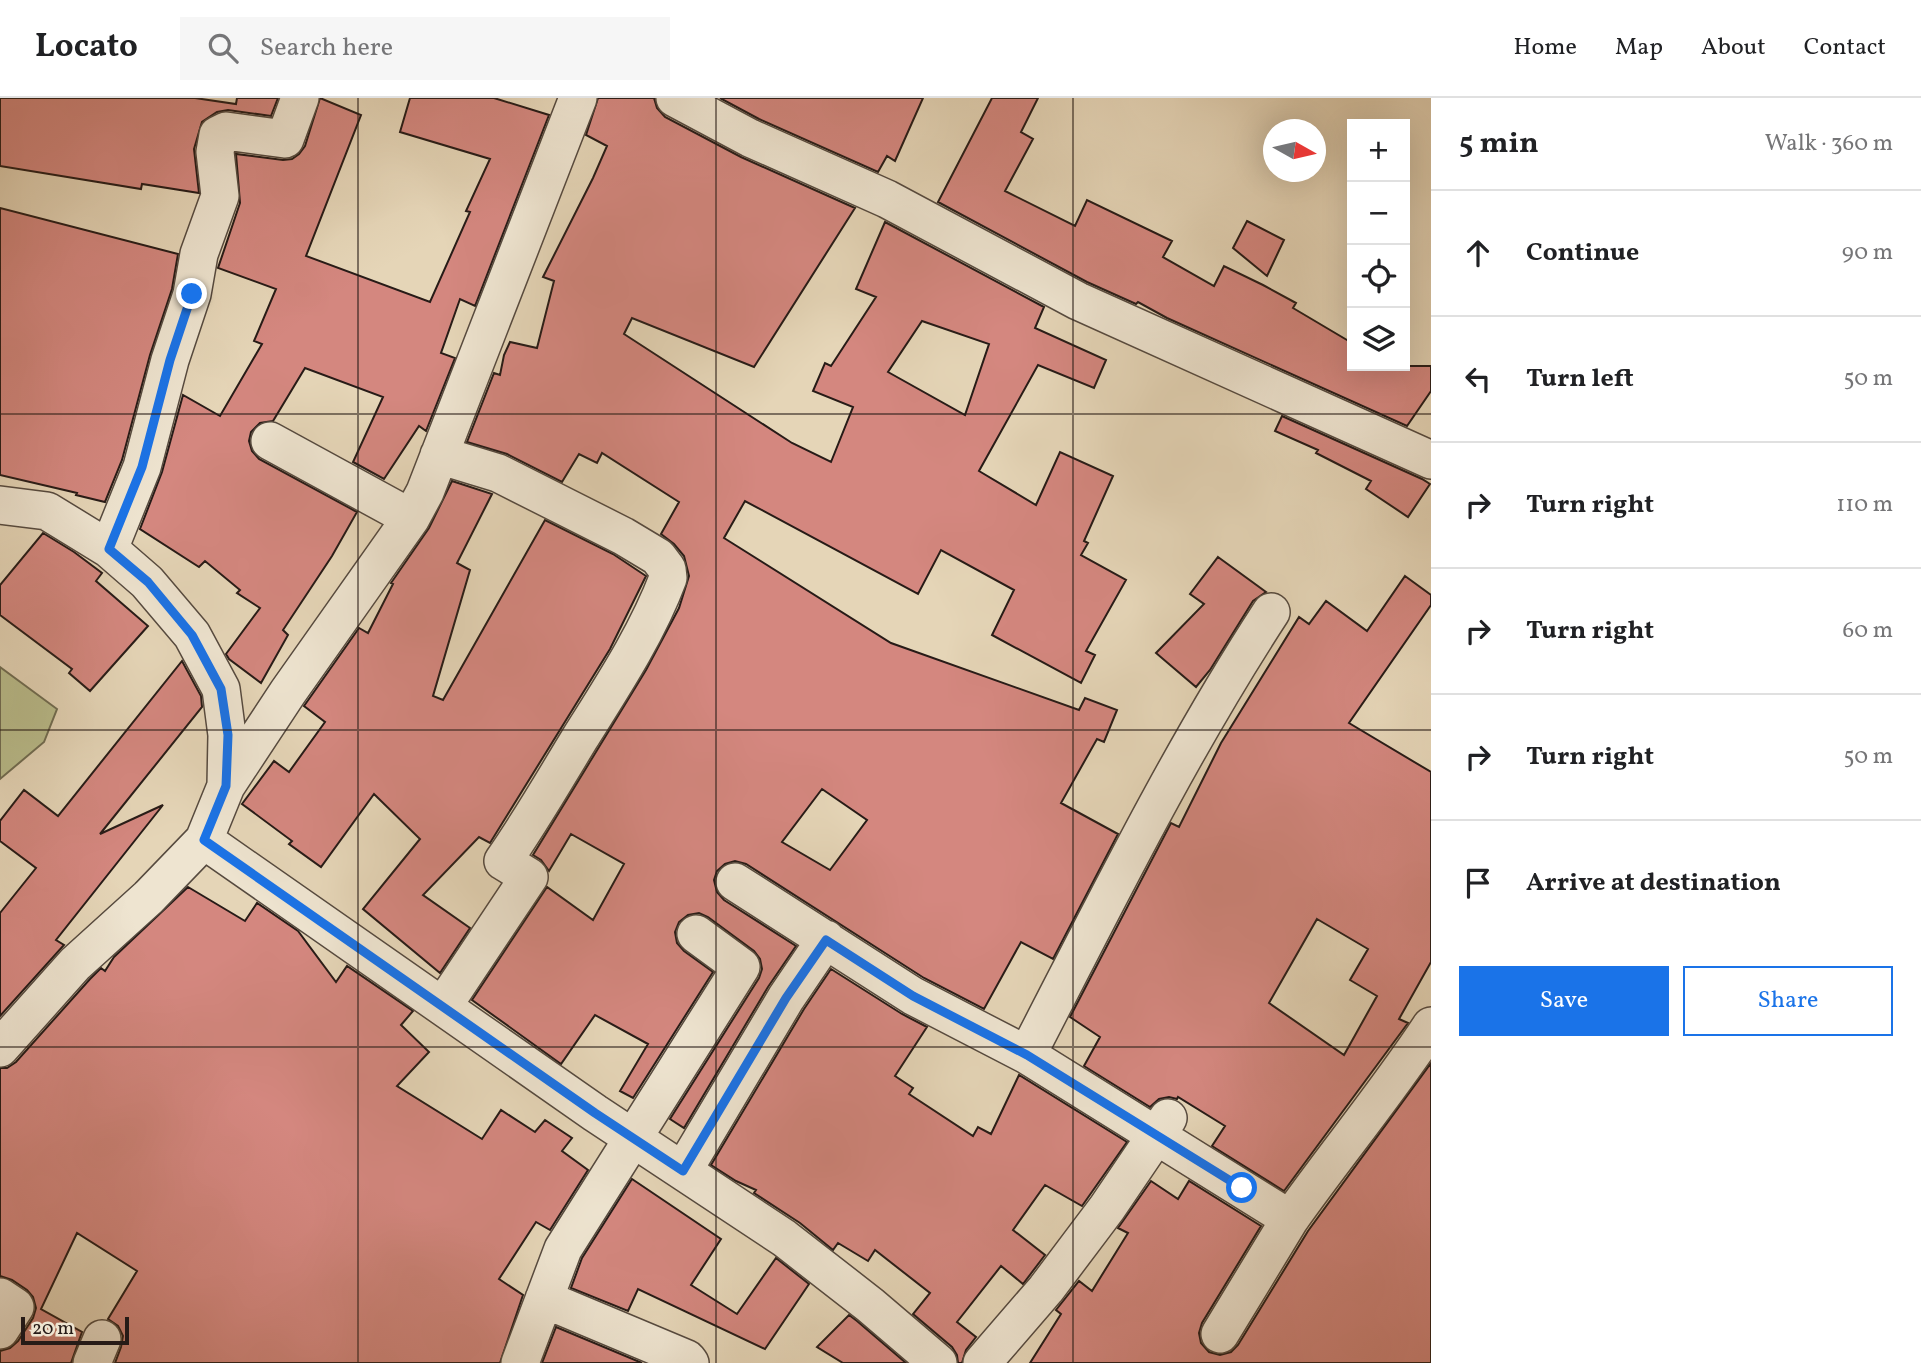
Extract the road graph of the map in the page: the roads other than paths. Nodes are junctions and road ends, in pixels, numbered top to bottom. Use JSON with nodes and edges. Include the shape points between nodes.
{"nodes":[{"id":1,"x":300,"y":98,"type":"edge"},
{"id":2,"x":578,"y":98,"type":"edge"},
{"id":3,"x":675,"y":98,"type":"edge"},
{"id":4,"x":270,"y":441,"type":"dead end"},
{"id":5,"x":439,"y":455,"type":"junction"},
{"id":6,"x":1431,"y":460,"type":"edge"},
{"id":7,"x":0,"y":505,"type":"edge"},
{"id":8,"x":411,"y":518,"type":"junction"},
{"id":9,"x":109,"y":549,"type":"junction"},
{"id":10,"x":1271,"y":612,"type":"dead end"},
{"id":11,"x":226,"y":786,"type":"junction"},
{"id":12,"x":204,"y":840,"type":"junction"},
{"id":13,"x":735,"y":882,"type":"dead end"},
{"id":14,"x":696,"y":934,"type":"dead end"},
{"id":15,"x":826,"y":940,"type":"junction"},
{"id":16,"x":443,"y":1006,"type":"junction"},
{"id":17,"x":1431,"y":1026,"type":"edge"},
{"id":18,"x":0,"y":1048,"type":"edge"},
{"id":19,"x":1027,"y":1055,"type":"junction"},
{"id":20,"x":1162,"y":1127,"type":"junction"},
{"id":21,"x":633,"y":1137,"type":"junction"},
{"id":22,"x":683,"y":1171,"type":"junction"},
{"id":23,"x":1290,"y":1219,"type":"junction"},
{"id":24,"x":0,"y":1297,"type":"edge"},
{"id":25,"x":544,"y":1299,"type":"junction"},
{"id":26,"x":0,"y":1330,"type":"edge"},
{"id":27,"x":1220,"y":1334,"type":"dead end"},
{"id":28,"x":936,"y":1362,"type":"edge"},
{"id":29,"x":520,"y":1363,"type":"edge"},
{"id":30,"x":690,"y":1363,"type":"edge"},
{"id":31,"x":982,"y":1363,"type":"edge"}],
"edges":[{"from":1,"to":9,"type":"street","via":[[285,139],[226,131],[218,135],[215,152],[220,195],[199,254],[192,294],[142,467]]},
{"from":2,"to":5,"type":"street"},
{"from":3,"to":6,"type":"street","via":[[750,138],[887,199],[1078,301]]},
{"from":4,"to":8,"type":"street"},
{"from":5,"to":8,"type":"street"},
{"from":5,"to":16,"type":"street","via":[[498,473],[623,536],[658,557],[668,578],[605,699],[503,860],[529,877]]},
{"from":7,"to":9,"type":"street","via":[[47,511]]},
{"from":8,"to":11,"type":"street"},
{"from":9,"to":11,"type":"street","via":[[148,582],[192,635],[221,689],[228,735]]},
{"from":10,"to":19,"type":"street","via":[[1224,683]]},
{"from":11,"to":12,"type":"street"},
{"from":12,"to":16,"type":"street"},
{"from":12,"to":18,"type":"street","via":[[75,964]]},
{"from":13,"to":15,"type":"street"},
{"from":14,"to":21,"type":"street","via":[[741,967]]},
{"from":15,"to":19,"type":"street","via":[[913,996]]},
{"from":15,"to":22,"type":"street"},
{"from":16,"to":21,"type":"street"},
{"from":17,"to":23,"type":"street"},
{"from":19,"to":20,"type":"street"},
{"from":20,"to":23,"type":"street"},
{"from":20,"to":31,"type":"street","via":[[1054,1279]]},
{"from":21,"to":22,"type":"street"},
{"from":21,"to":25,"type":"street","via":[[564,1249]]},
{"from":22,"to":28,"type":"street","via":[[785,1238]]},
{"from":23,"to":27,"type":"street"},
{"from":24,"to":26,"type":"street","via":[[15,1307]]},
{"from":25,"to":29,"type":"street"},
{"from":25,"to":30,"type":"street"}]}
